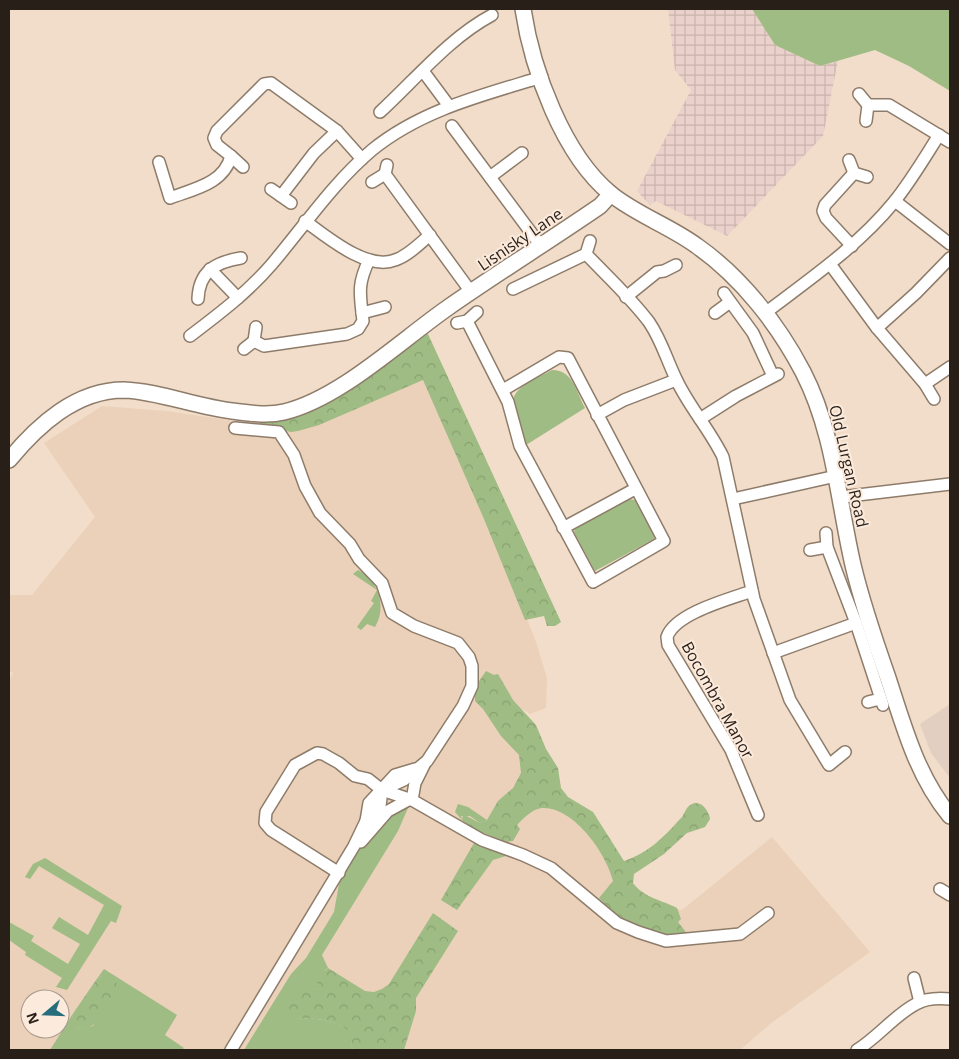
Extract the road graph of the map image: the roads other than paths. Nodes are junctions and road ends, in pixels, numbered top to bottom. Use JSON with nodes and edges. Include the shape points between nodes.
{"nodes":[{"id":1,"x":523,"y":9,"type":"edge"},
{"id":2,"x":492,"y":15,"type":"dead end"},
{"id":3,"x":423,"y":71,"type":"junction"},
{"id":4,"x":542,"y":77,"type":"junction"},
{"id":5,"x":860,"y":94,"type":"dead end"},
{"id":6,"x":449,"y":106,"type":"junction"},
{"id":7,"x":868,"y":106,"type":"junction"},
{"id":8,"x":388,"y":109,"type":"dead end"},
{"id":9,"x":866,"y":121,"type":"dead end"},
{"id":10,"x":452,"y":126,"type":"dead end"},
{"id":11,"x":337,"y":131,"type":"junction"},
{"id":12,"x":939,"y":135,"type":"junction"},
{"id":13,"x":950,"y":142,"type":"edge"},
{"id":14,"x":522,"y":153,"type":"dead end"},
{"id":15,"x":231,"y":156,"type":"junction"},
{"id":16,"x":362,"y":160,"type":"junction"},
{"id":17,"x":849,"y":160,"type":"dead end"},
{"id":18,"x":159,"y":162,"type":"dead end"},
{"id":19,"x":243,"y":167,"type":"dead end"},
{"id":20,"x":854,"y":173,"type":"junction"},
{"id":21,"x":490,"y":177,"type":"junction"},
{"id":22,"x":867,"y":177,"type":"dead end"},
{"id":23,"x":372,"y":182,"type":"dead end"},
{"id":24,"x":271,"y":189,"type":"dead end"},
{"id":25,"x":611,"y":194,"type":"junction"},
{"id":26,"x":282,"y":196,"type":"junction"},
{"id":27,"x":895,"y":201,"type":"junction"},
{"id":28,"x":291,"y":203,"type":"dead end"},
{"id":29,"x":305,"y":221,"type":"junction"},
{"id":30,"x":430,"y":235,"type":"junction"},
{"id":31,"x":590,"y":241,"type":"dead end"},
{"id":32,"x":950,"y":244,"type":"edge"},
{"id":33,"x":541,"y":246,"type":"junction"},
{"id":34,"x":852,"y":246,"type":"junction"},
{"id":35,"x":586,"y":254,"type":"junction"},
{"id":36,"x":242,"y":258,"type":"dead end"},
{"id":37,"x":950,"y":258,"type":"edge"},
{"id":38,"x":370,"y":260,"type":"junction"},
{"id":39,"x":679,"y":264,"type":"dead end"},
{"id":40,"x":830,"y":264,"type":"junction"},
{"id":41,"x":210,"y":269,"type":"junction"},
{"id":42,"x":519,"y":289,"type":"dead end"},
{"id":43,"x":471,"y":292,"type":"junction"},
{"id":44,"x":626,"y":297,"type":"junction"},
{"id":45,"x":238,"y":298,"type":"junction"},
{"id":46,"x":198,"y":299,"type":"dead end"},
{"id":47,"x":385,"y":307,"type":"dead end"},
{"id":48,"x":478,"y":312,"type":"dead end"},
{"id":49,"x":362,"y":313,"type":"junction"},
{"id":50,"x":716,"y":313,"type":"dead end"},
{"id":51,"x":765,"y":313,"type":"junction"},
{"id":52,"x":256,"y":327,"type":"dead end"},
{"id":53,"x":877,"y":328,"type":"junction"},
{"id":54,"x":190,"y":336,"type":"dead end"},
{"id":55,"x":254,"y":340,"type":"junction"},
{"id":56,"x":244,"y":349,"type":"dead end"},
{"id":57,"x":950,"y":367,"type":"edge"},
{"id":58,"x":676,"y":380,"type":"junction"},
{"id":59,"x":925,"y":384,"type":"junction"},
{"id":60,"x":503,"y":390,"type":"junction"},
{"id":61,"x":934,"y":399,"type":"dead end"},
{"id":62,"x":597,"y":415,"type":"junction"},
{"id":63,"x":700,"y":419,"type":"junction"},
{"id":64,"x":235,"y":428,"type":"dead end"},
{"id":65,"x":9,"y":460,"type":"edge"},
{"id":66,"x":836,"y":476,"type":"junction"},
{"id":67,"x":950,"y":484,"type":"edge"},
{"id":68,"x":635,"y":489,"type":"junction"},
{"id":69,"x":841,"y":497,"type":"junction"},
{"id":70,"x":733,"y":499,"type":"junction"},
{"id":71,"x":563,"y":528,"type":"junction"},
{"id":72,"x":826,"y":533,"type":"dead end"},
{"id":73,"x":827,"y":547,"type":"junction"},
{"id":74,"x":810,"y":550,"type":"dead end"},
{"id":75,"x":752,"y":591,"type":"junction"},
{"id":76,"x":856,"y":623,"type":"junction"},
{"id":77,"x":773,"y":653,"type":"junction"},
{"id":78,"x":868,"y":702,"type":"dead end"},
{"id":79,"x":845,"y":752,"type":"dead end"},
{"id":80,"x":420,"y":766,"type":"junction"},
{"id":81,"x":382,"y":790,"type":"junction"},
{"id":82,"x":411,"y":800,"type":"junction"},
{"id":83,"x":758,"y":815,"type":"dead end"},
{"id":84,"x":950,"y":816,"type":"edge"},
{"id":85,"x":354,"y":846,"type":"junction"},
{"id":86,"x":338,"y":873,"type":"junction"},
{"id":87,"x":940,"y":889,"type":"dead end"},
{"id":88,"x":950,"y":895,"type":"edge"},
{"id":89,"x":768,"y":913,"type":"dead end"},
{"id":90,"x":914,"y":978,"type":"dead end"},
{"id":91,"x":950,"y":999,"type":"edge"},
{"id":92,"x":920,"y":1002,"type":"junction"},
{"id":93,"x":231,"y":1050,"type":"edge"},
{"id":94,"x":857,"y":1050,"type":"edge"}],
"edges":[{"from":1,"to":4,"type":"street","name":"Old Lurgan Road","via":[[526,32]]},
{"from":2,"to":3,"type":"street","via":[[483,27]]},
{"from":3,"to":6,"type":"street"},
{"from":3,"to":8,"type":"street"},
{"from":4,"to":6,"type":"street"},
{"from":4,"to":25,"type":"street","name":"Old Lurgan Road","via":[[554,112],[574,152]]},
{"from":5,"to":7,"type":"street"},
{"from":6,"to":16,"type":"street","via":[[402,131]]},
{"from":7,"to":9,"type":"street"},
{"from":7,"to":12,"type":"street","via":[[889,105]]},
{"from":10,"to":21,"type":"street"},
{"from":11,"to":15,"type":"street","via":[[271,83],[264,84],[217,131],[214,138],[217,145]]},
{"from":11,"to":16,"type":"street"},
{"from":11,"to":26,"type":"street","via":[[314,154]]},
{"from":12,"to":13,"type":"street"},
{"from":12,"to":27,"type":"street"},
{"from":14,"to":21,"type":"street"},
{"from":15,"to":18,"type":"street","via":[[221,176],[171,204]]},
{"from":15,"to":19,"type":"street"},
{"from":16,"to":29,"type":"street"},
{"from":17,"to":20,"type":"street"},
{"from":20,"to":22,"type":"street"},
{"from":20,"to":34,"type":"street","via":[[823,211]]},
{"from":21,"to":33,"type":"street"},
{"from":23,"to":30,"type":"street","via":[[386,169]]},
{"from":24,"to":26,"type":"street"},
{"from":25,"to":33,"type":"street","name":"Lisnisky Lane","via":[[600,206]]},
{"from":25,"to":51,"type":"street","name":"Old Lurgan Road","via":[[696,245],[733,276]]},
{"from":26,"to":28,"type":"street"},
{"from":27,"to":32,"type":"street"},
{"from":27,"to":34,"type":"street"},
{"from":29,"to":38,"type":"street","via":[[341,247]]},
{"from":29,"to":45,"type":"street","via":[[271,265]]},
{"from":30,"to":38,"type":"street","via":[[398,260],[386,263]]},
{"from":30,"to":43,"type":"street"},
{"from":31,"to":35,"type":"street"},
{"from":33,"to":43,"type":"street","name":"Lisnisky Lane"},
{"from":34,"to":40,"type":"street"},
{"from":35,"to":42,"type":"street"},
{"from":35,"to":44,"type":"street"},
{"from":36,"to":41,"type":"street","via":[[224,261]]},
{"from":37,"to":53,"type":"street"},
{"from":38,"to":49,"type":"street","via":[[361,276],[358,291]]},
{"from":39,"to":44,"type":"street","via":[[657,272]]},
{"from":40,"to":51,"type":"street"},
{"from":40,"to":53,"type":"street"},
{"from":41,"to":45,"type":"street"},
{"from":41,"to":46,"type":"street","via":[[198,285]]},
{"from":43,"to":65,"type":"street","name":"Lisnisky Lane","via":[[312,404],[282,412],[257,414],[211,409],[125,390],[102,392],[66,407],[36,431]]},
{"from":44,"to":58,"type":"street","via":[[648,321],[664,346]]},
{"from":45,"to":54,"type":"street"},
{"from":47,"to":49,"type":"street"},
{"from":48,"to":60,"type":"street","via":[[462,322]]},
{"from":49,"to":55,"type":"street","via":[[363,321],[358,329],[347,334],[264,346]]},
{"from":50,"to":63,"type":"street","via":[[727,297],[754,333],[777,375]]},
{"from":51,"to":66,"type":"street","name":"Old Lurgan Road","via":[[807,381],[822,416]]},
{"from":52,"to":55,"type":"street"},
{"from":53,"to":59,"type":"street"},
{"from":55,"to":56,"type":"street"},
{"from":57,"to":59,"type":"street"},
{"from":58,"to":62,"type":"street","via":[[624,400]]},
{"from":58,"to":63,"type":"street"},
{"from":59,"to":61,"type":"street"},
{"from":60,"to":62,"type":"street","via":[[559,357],[568,358]]},
{"from":60,"to":71,"type":"street","via":[[520,446]]},
{"from":62,"to":68,"type":"street"},
{"from":63,"to":70,"type":"street","via":[[723,457]]},
{"from":64,"to":80,"type":"street","via":[[279,432],[294,455],[320,513],[382,583],[392,613],[414,626],[458,643],[469,656],[472,666],[470,694]]},
{"from":66,"to":69,"type":"street","name":"Old Lurgan Road"},
{"from":66,"to":70,"type":"street"},
{"from":67,"to":69,"type":"street"},
{"from":68,"to":71,"type":"street"},
{"from":68,"to":71,"type":"street","via":[[664,541],[593,582]]},
{"from":69,"to":84,"type":"street","name":"Old Lurgan Road","via":[[853,565],[905,729],[925,780]]},
{"from":70,"to":75,"type":"street"},
{"from":72,"to":73,"type":"street"},
{"from":73,"to":74,"type":"street"},
{"from":73,"to":76,"type":"street"},
{"from":75,"to":77,"type":"street"},
{"from":75,"to":83,"type":"street","name":"Bocombra Manor","via":[[690,615],[676,624],[667,637],[668,644],[731,750]]},
{"from":76,"to":77,"type":"street"},
{"from":76,"to":78,"type":"street","via":[[882,702]]},
{"from":77,"to":79,"type":"street","via":[[790,700],[832,769]]},
{"from":80,"to":81,"type":"street","via":[[395,775]]},
{"from":80,"to":82,"type":"street"},
{"from":81,"to":82,"type":"street"},
{"from":81,"to":85,"type":"street","via":[[370,803],[366,821]]},
{"from":81,"to":86,"type":"street","via":[[368,779],[355,776],[329,756],[317,753],[295,765],[266,812],[265,823],[271,830]]},
{"from":82,"to":85,"type":"street","via":[[388,812],[361,843]]},
{"from":82,"to":89,"type":"street","via":[[482,840],[551,868],[617,923],[659,939],[697,940],[740,934]]},
{"from":85,"to":86,"type":"street"},
{"from":86,"to":93,"type":"street"},
{"from":87,"to":88,"type":"street"},
{"from":90,"to":92,"type":"street"},
{"from":91,"to":92,"type":"street","via":[[932,998]]},
{"from":92,"to":94,"type":"street"}]}
